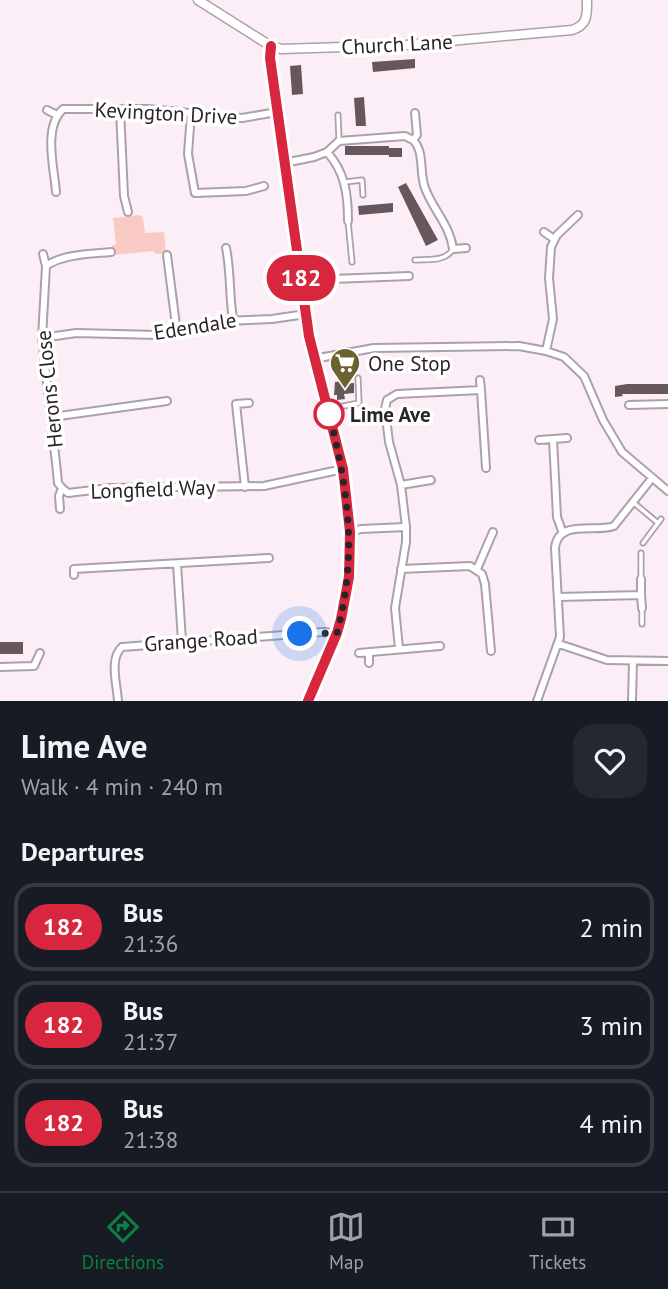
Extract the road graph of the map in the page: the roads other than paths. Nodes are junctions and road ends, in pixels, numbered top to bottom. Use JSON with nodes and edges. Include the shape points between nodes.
{"nodes":[{"id":1,"x":198,"y":0,"type":"edge"},
{"id":2,"x":587,"y":0,"type":"edge"},
{"id":3,"x":271,"y":46,"type":"junction"},
{"id":4,"x":120,"y":109,"type":"junction"},
{"id":5,"x":47,"y":110,"type":"dead end"},
{"id":6,"x":277,"y":112,"type":"junction"},
{"id":7,"x":191,"y":113,"type":"junction"},
{"id":8,"x":415,"y":113,"type":"dead end"},
{"id":9,"x":57,"y":115,"type":"junction"},
{"id":10,"x":338,"y":115,"type":"dead end"},
{"id":11,"x":340,"y":141,"type":"junction"},
{"id":12,"x":413,"y":141,"type":"junction"},
{"id":13,"x":327,"y":152,"type":"junction"},
{"id":14,"x":284,"y":163,"type":"junction"},
{"id":15,"x":345,"y":182,"type":"junction"},
{"id":16,"x":264,"y":186,"type":"dead end"},
{"id":17,"x":56,"y":192,"type":"dead end"},
{"id":18,"x":195,"y":192,"type":"junction"},
{"id":19,"x":363,"y":195,"type":"dead end"},
{"id":20,"x":196,"y":202,"type":"dead end"},
{"id":21,"x":128,"y":212,"type":"dead end"},
{"id":22,"x":578,"y":215,"type":"dead end"},
{"id":23,"x":348,"y":220,"type":"joint"},
{"id":24,"x":544,"y":232,"type":"dead end"},
{"id":25,"x":554,"y":239,"type":"junction"},
{"id":26,"x":226,"y":248,"type":"dead end"},
{"id":27,"x":466,"y":248,"type":"dead end"},
{"id":28,"x":453,"y":249,"type":"junction"},
{"id":29,"x":111,"y":252,"type":"dead end"},
{"id":30,"x":43,"y":254,"type":"dead end"},
{"id":31,"x":167,"y":255,"type":"dead end"},
{"id":32,"x":415,"y":260,"type":"dead end"},
{"id":33,"x":352,"y":262,"type":"dead end"},
{"id":34,"x":46,"y":266,"type":"junction"},
{"id":35,"x":395,"y":276,"type":"junction"},
{"id":36,"x":409,"y":276,"type":"dead end"},
{"id":37,"x":302,"y":283,"type":"junction"},
{"id":38,"x":395,"y":286,"type":"dead end"},
{"id":39,"x":306,"y":314,"type":"junction"},
{"id":40,"x":233,"y":319,"type":"junction"},
{"id":41,"x":177,"y":333,"type":"junction"},
{"id":42,"x":42,"y":338,"type":"junction"},
{"id":43,"x":546,"y":351,"type":"junction"},
{"id":44,"x":313,"y":359,"type":"junction"},
{"id":45,"x":358,"y":378,"type":"dead end"},
{"id":46,"x":480,"y":380,"type":"dead end"},
{"id":47,"x":481,"y":390,"type":"junction"},
{"id":48,"x":167,"y":401,"type":"dead end"},
{"id":49,"x":249,"y":403,"type":"dead end"},
{"id":50,"x":668,"y":404,"type":"edge"},
{"id":51,"x":629,"y":405,"type":"dead end"},
{"id":52,"x":328,"y":409,"type":"junction"},
{"id":53,"x":52,"y":417,"type":"junction"},
{"id":54,"x":567,"y":438,"type":"dead end"},
{"id":55,"x":553,"y":439,"type":"junction"},
{"id":56,"x":539,"y":440,"type":"dead end"},
{"id":57,"x":476,"y":459,"type":"dead end"},
{"id":58,"x":486,"y":459,"type":"junction"},
{"id":59,"x":486,"y":468,"type":"dead end"},
{"id":60,"x":343,"y":469,"type":"junction"},
{"id":61,"x":652,"y":478,"type":"junction"},
{"id":62,"x":431,"y":480,"type":"dead end"},
{"id":63,"x":401,"y":485,"type":"junction"},
{"id":64,"x":246,"y":486,"type":"junction"},
{"id":65,"x":62,"y":488,"type":"junction"},
{"id":66,"x":668,"y":491,"type":"edge"},
{"id":67,"x":634,"y":503,"type":"junction"},
{"id":68,"x":60,"y":509,"type":"dead end"},
{"id":69,"x":406,"y":527,"type":"junction"},
{"id":70,"x":562,"y":531,"type":"junction"},
{"id":71,"x":350,"y":532,"type":"junction"},
{"id":72,"x":493,"y":532,"type":"dead end"},
{"id":73,"x":479,"y":539,"type":"dead end"},
{"id":74,"x":488,"y":542,"type":"junction"},
{"id":75,"x":642,"y":543,"type":"dead end"},
{"id":76,"x":641,"y":552,"type":"dead end"},
{"id":77,"x":270,"y":558,"type":"dead end"},
{"id":78,"x":72,"y":560,"type":"dead end"},
{"id":79,"x":177,"y":564,"type":"junction"},
{"id":80,"x":401,"y":569,"type":"junction"},
{"id":81,"x":477,"y":569,"type":"junction"},
{"id":82,"x":641,"y":579,"type":"joint"},
{"id":83,"x":641,"y":595,"type":"junction"},
{"id":84,"x":558,"y":597,"type":"junction"},
{"id":85,"x":642,"y":608,"type":"joint"},
{"id":86,"x":642,"y":624,"type":"dead end"},
{"id":87,"x":337,"y":633,"type":"junction"},
{"id":88,"x":428,"y":637,"type":"dead end"},
{"id":89,"x":501,"y":639,"type":"dead end"},
{"id":90,"x":491,"y":640,"type":"junction"},
{"id":91,"x":182,"y":641,"type":"junction"},
{"id":92,"x":558,"y":644,"type":"junction"},
{"id":93,"x":429,"y":646,"type":"junction"},
{"id":94,"x":440,"y":646,"type":"dead end"},
{"id":95,"x":399,"y":648,"type":"junction"},
{"id":96,"x":491,"y":650,"type":"dead end"},
{"id":97,"x":369,"y":652,"type":"junction"},
{"id":98,"x":40,"y":653,"type":"dead end"},
{"id":99,"x":359,"y":653,"type":"dead end"},
{"id":100,"x":633,"y":661,"type":"junction"},
{"id":101,"x":668,"y":661,"type":"edge"},
{"id":102,"x":369,"y":663,"type":"dead end"},
{"id":103,"x":0,"y":667,"type":"edge"},
{"id":104,"x":118,"y":701,"type":"edge"},
{"id":105,"x":308,"y":701,"type":"edge"},
{"id":106,"x":537,"y":701,"type":"edge"},
{"id":107,"x":632,"y":701,"type":"edge"}],
"edges":[{"from":1,"to":3,"type":"street","name":"Church Lane"},
{"from":2,"to":3,"type":"street","name":"Church Lane","via":[[585,22],[572,30],[407,45],[292,50]]},
{"from":3,"to":6,"type":"street"},
{"from":4,"to":7,"type":"street","name":"Kevington Drive"},
{"from":4,"to":9,"type":"street","name":"Kevington Drive","via":[[72,108]]},
{"from":4,"to":21,"type":"street"},
{"from":5,"to":9,"type":"street"},
{"from":6,"to":7,"type":"street","name":"Kevington Drive","via":[[242,118]]},
{"from":6,"to":14,"type":"street"},
{"from":7,"to":18,"type":"street","via":[[188,154]]},
{"from":8,"to":12,"type":"street","via":[[417,135]]},
{"from":9,"to":17,"type":"street","via":[[52,125]]},
{"from":10,"to":11,"type":"lane"},
{"from":11,"to":12,"type":"street","via":[[405,136]]},
{"from":11,"to":13,"type":"street"},
{"from":12,"to":28,"type":"street","via":[[419,150],[425,189],[449,231]]},
{"from":13,"to":14,"type":"street"},
{"from":13,"to":15,"type":"street"},
{"from":14,"to":37,"type":"street"},
{"from":15,"to":19,"type":"lane","via":[[362,180]]},
{"from":15,"to":23,"type":"street"},
{"from":16,"to":18,"type":"street"},
{"from":18,"to":20,"type":"street"},
{"from":22,"to":25,"type":"street"},
{"from":23,"to":33,"type":"lane"},
{"from":24,"to":25,"type":"street"},
{"from":25,"to":43,"type":"street","via":[[550,257],[553,319]]},
{"from":26,"to":40,"type":"street"},
{"from":27,"to":28,"type":"street"},
{"from":28,"to":32,"type":"lane","via":[[449,256]]},
{"from":29,"to":34,"type":"street"},
{"from":30,"to":34,"type":"street","name":"Herons Close"},
{"from":31,"to":41,"type":"street"},
{"from":34,"to":42,"type":"street","name":"Herons Close"},
{"from":35,"to":36,"type":"street"},
{"from":35,"to":37,"type":"street"},
{"from":35,"to":38,"type":"street"},
{"from":37,"to":39,"type":"street"},
{"from":39,"to":40,"type":"street","name":"Edendale"},
{"from":39,"to":44,"type":"street"},
{"from":40,"to":41,"type":"street","name":"Edendale"},
{"from":41,"to":42,"type":"street","name":"Edendale"},
{"from":42,"to":53,"type":"street","name":"Herons Close"},
{"from":43,"to":44,"type":"street","via":[[519,346],[374,348]]},
{"from":43,"to":61,"type":"street","via":[[578,368],[612,439]]},
{"from":44,"to":52,"type":"street"},
{"from":45,"to":52,"type":"lane","via":[[359,403]]},
{"from":46,"to":47,"type":"street"},
{"from":47,"to":58,"type":"street"},
{"from":47,"to":63,"type":"street","via":[[397,394],[387,400],[389,442]]},
{"from":48,"to":53,"type":"street"},
{"from":49,"to":64,"type":"street","name":"Longfield Way","via":[[236,404]]},
{"from":50,"to":51,"type":"street"},
{"from":52,"to":60,"type":"street"},
{"from":53,"to":65,"type":"street","name":"Herons Close"},
{"from":54,"to":55,"type":"street"},
{"from":55,"to":56,"type":"street"},
{"from":55,"to":70,"type":"street"},
{"from":57,"to":58,"type":"street"},
{"from":58,"to":59,"type":"street"},
{"from":60,"to":64,"type":"street","name":"Longfield Way"},
{"from":60,"to":71,"type":"street"},
{"from":61,"to":66,"type":"street"},
{"from":61,"to":67,"type":"street"},
{"from":62,"to":63,"type":"street"},
{"from":63,"to":69,"type":"street"},
{"from":64,"to":65,"type":"street","name":"Longfield Way","via":[[68,493]]},
{"from":65,"to":68,"type":"street","name":"Herons Close"},
{"from":67,"to":70,"type":"street","via":[[614,526]]},
{"from":67,"to":75,"type":"lane","via":[[660,521]]},
{"from":69,"to":71,"type":"street"},
{"from":69,"to":80,"type":"street"},
{"from":70,"to":84,"type":"street","via":[[555,548]]},
{"from":71,"to":87,"type":"street","via":[[349,577]]},
{"from":72,"to":74,"type":"street"},
{"from":73,"to":74,"type":"street"},
{"from":74,"to":81,"type":"street"},
{"from":76,"to":82,"type":"lane"},
{"from":77,"to":79,"type":"street"},
{"from":78,"to":79,"type":"street","via":[[74,572]]},
{"from":79,"to":91,"type":"street"},
{"from":80,"to":81,"type":"street"},
{"from":80,"to":95,"type":"street","via":[[395,608]]},
{"from":81,"to":90,"type":"street","via":[[485,584]]},
{"from":82,"to":83,"type":"street"},
{"from":83,"to":84,"type":"street"},
{"from":83,"to":85,"type":"street"},
{"from":84,"to":92,"type":"street"},
{"from":85,"to":86,"type":"lane"},
{"from":87,"to":91,"type":"street","name":"Grange Road"},
{"from":87,"to":105,"type":"street"},
{"from":88,"to":93,"type":"street"},
{"from":89,"to":90,"type":"street"},
{"from":90,"to":96,"type":"street"},
{"from":91,"to":104,"type":"street","name":"Grange Road","via":[[130,645],[117,651]]},
{"from":92,"to":100,"type":"street","via":[[607,660]]},
{"from":92,"to":106,"type":"street"},
{"from":93,"to":94,"type":"street"},
{"from":93,"to":95,"type":"street"},
{"from":95,"to":97,"type":"street"},
{"from":97,"to":99,"type":"street"},
{"from":97,"to":102,"type":"street"},
{"from":98,"to":103,"type":"street","via":[[34,666]]},
{"from":100,"to":101,"type":"street"},
{"from":100,"to":107,"type":"street"}]}
